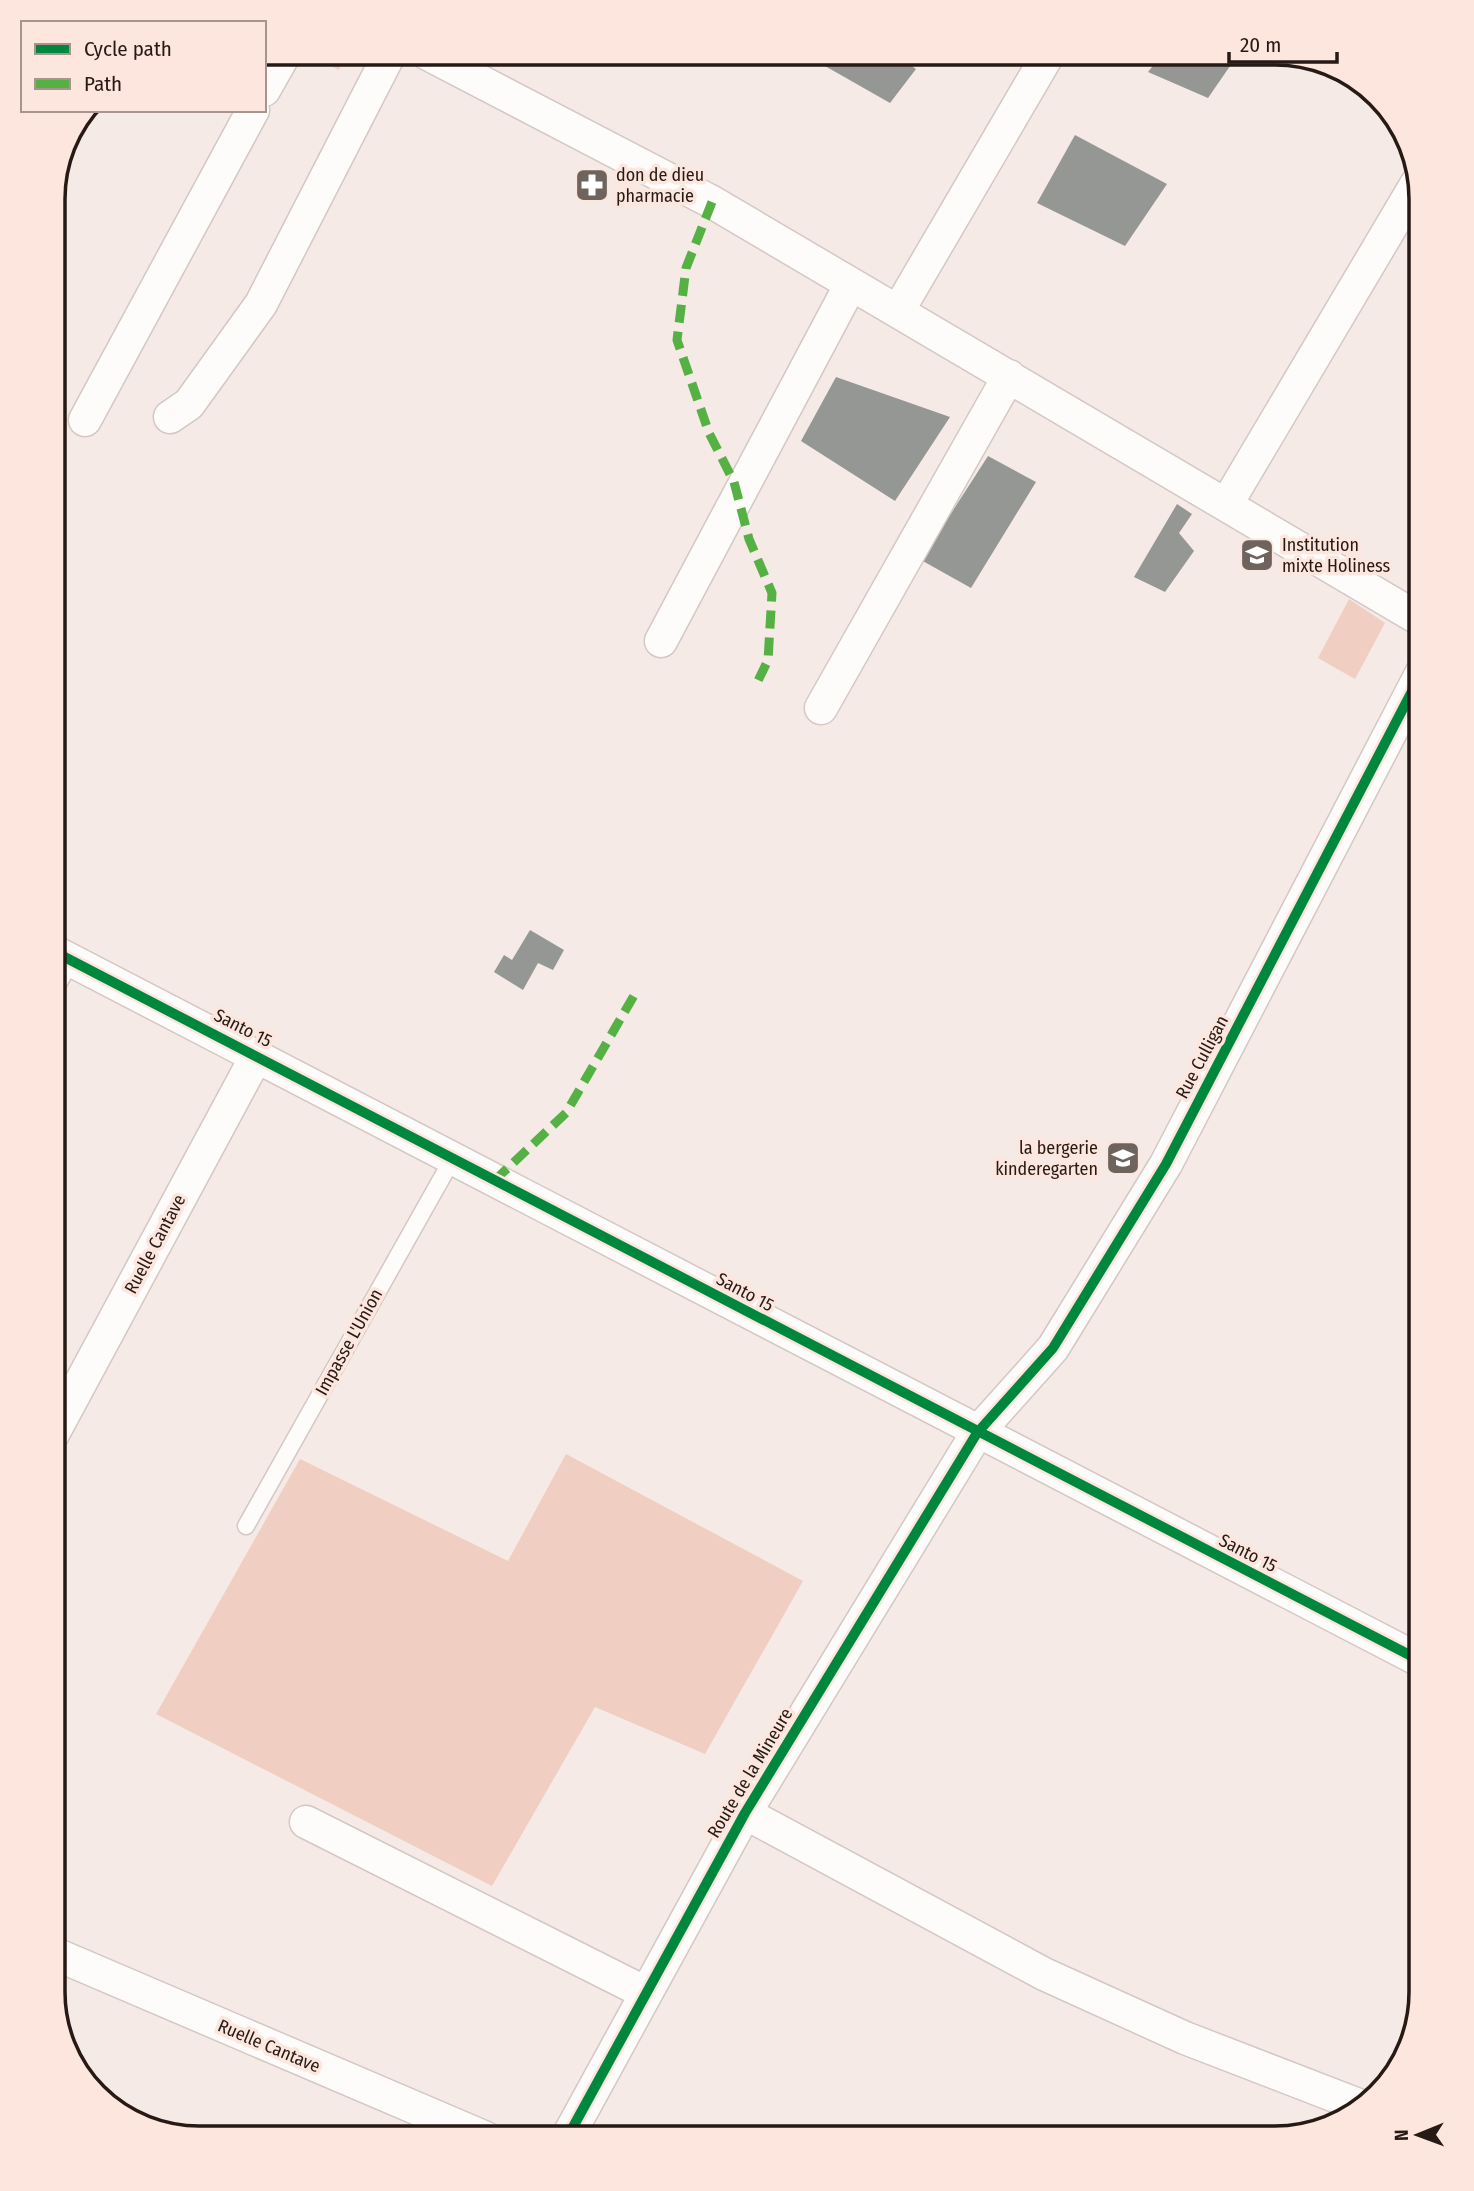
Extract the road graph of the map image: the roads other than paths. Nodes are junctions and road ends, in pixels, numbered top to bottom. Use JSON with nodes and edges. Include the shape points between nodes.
{"nodes":[{"id":1,"x":278,"y":65,"type":"edge"},
{"id":2,"x":383,"y":65,"type":"edge"},
{"id":3,"x":451,"y":65,"type":"edge"},
{"id":4,"x":1042,"y":65,"type":"edge"},
{"id":5,"x":266,"y":86,"type":"edge"},
{"id":6,"x":252,"y":112,"type":"edge"},
{"id":7,"x":1409,"y":197,"type":"edge"},
{"id":8,"x":851,"y":284,"type":"junction"},
{"id":9,"x":898,"y":311,"type":"junction"},
{"id":10,"x":1009,"y":376,"type":"junction"},
{"id":11,"x":170,"y":417,"type":"dead end"},
{"id":12,"x":85,"y":420,"type":"dead end"},
{"id":13,"x":1226,"y":505,"type":"junction"},
{"id":14,"x":1409,"y":612,"type":"edge"},
{"id":15,"x":662,"y":641,"type":"dead end"},
{"id":16,"x":1409,"y":699,"type":"edge"},
{"id":17,"x":821,"y":708,"type":"dead end"},
{"id":18,"x":65,"y":958,"type":"edge"},
{"id":19,"x":257,"y":1055,"type":"junction"},
{"id":20,"x":453,"y":1158,"type":"junction"},
{"id":21,"x":65,"y":1412,"type":"edge"},
{"id":22,"x":977,"y":1433,"type":"junction"},
{"id":23,"x":246,"y":1526,"type":"dead end"},
{"id":24,"x":1409,"y":1654,"type":"edge"},
{"id":25,"x":745,"y":1813,"type":"junction"},
{"id":26,"x":306,"y":1822,"type":"dead end"},
{"id":27,"x":65,"y":1959,"type":"edge"},
{"id":28,"x":646,"y":1993,"type":"junction"},
{"id":29,"x":1351,"y":2102,"type":"edge"},
{"id":30,"x":458,"y":2126,"type":"edge"},
{"id":31,"x":574,"y":2126,"type":"edge"}],
"edges":[{"from":1,"to":5,"type":"street"},
{"from":2,"to":11,"type":"street","via":[[261,304],[189,404]]},
{"from":3,"to":8,"type":"street","via":[[712,202]]},
{"from":4,"to":9,"type":"street"},
{"from":6,"to":12,"type":"street"},
{"from":7,"to":13,"type":"street"},
{"from":8,"to":9,"type":"street"},
{"from":8,"to":15,"type":"street"},
{"from":9,"to":10,"type":"street"},
{"from":10,"to":13,"type":"street"},
{"from":10,"to":17,"type":"street"},
{"from":13,"to":14,"type":"street"},
{"from":16,"to":22,"type":"street","name":"Rue Culligan","via":[[1166,1164],[1053,1348]]},
{"from":18,"to":19,"type":"street","name":"Santo 15"},
{"from":19,"to":20,"type":"street","name":"Santo 15"},
{"from":19,"to":21,"type":"street","name":"Ruelle Cantave"},
{"from":20,"to":22,"type":"street","name":"Santo 15"},
{"from":20,"to":23,"type":"lane","name":"Impasse L'Union"},
{"from":22,"to":24,"type":"street","name":"Santo 15"},
{"from":22,"to":25,"type":"street","name":"Route de la Mineure"},
{"from":25,"to":28,"type":"street","name":"Route de la Mineure"},
{"from":25,"to":29,"type":"street","via":[[1044,1974],[1185,2038]]},
{"from":26,"to":28,"type":"street"},
{"from":27,"to":30,"type":"street","name":"Ruelle Cantave"},
{"from":28,"to":31,"type":"street","name":"Route de la Mineure"}]}
